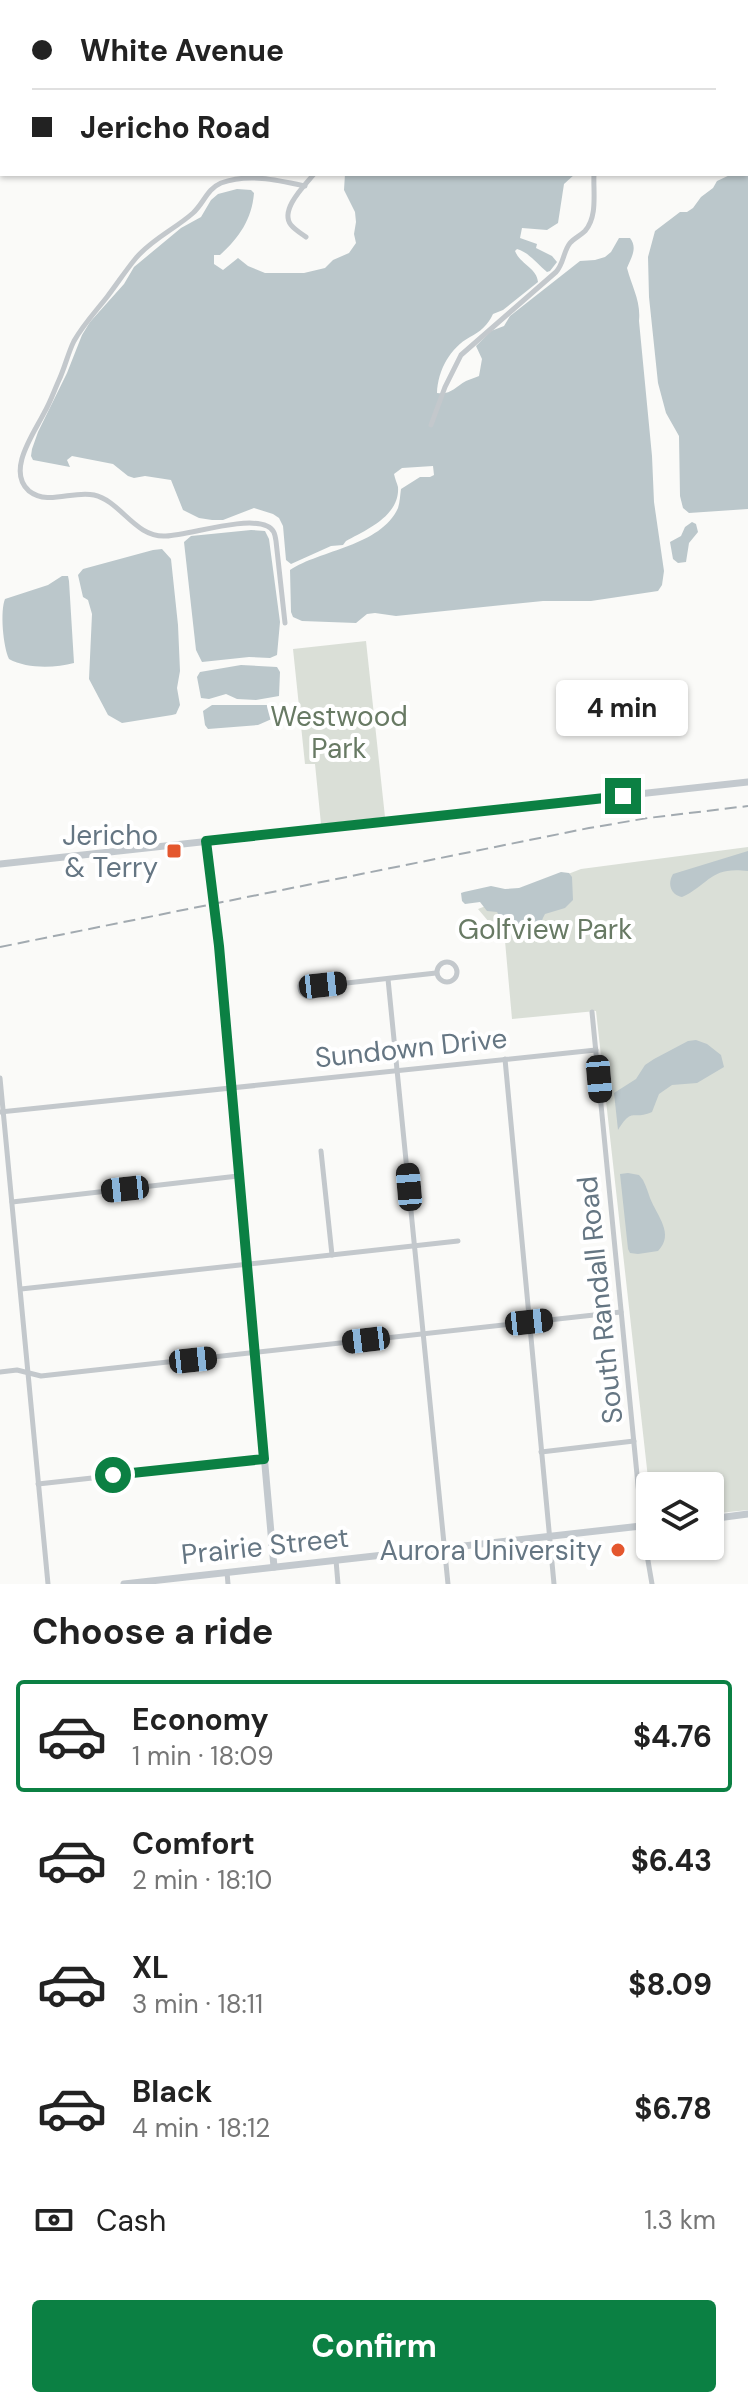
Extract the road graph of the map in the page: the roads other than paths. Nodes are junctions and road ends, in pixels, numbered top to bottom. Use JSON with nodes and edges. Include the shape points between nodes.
{"nodes":[{"id":1,"x":312,"y":176,"type":"edge"},
{"id":2,"x":594,"y":176,"type":"edge"},
{"id":3,"x":305,"y":186,"type":"junction"},
{"id":4,"x":306,"y":237,"type":"dead end"},
{"id":5,"x":431,"y":425,"type":"dead end"},
{"id":6,"x":285,"y":623,"type":"dead end"},
{"id":7,"x":748,"y":782,"type":"edge"},
{"id":8,"x":206,"y":841,"type":"junction"},
{"id":9,"x":0,"y":864,"type":"edge"},
{"id":10,"x":436,"y":973,"type":"junction"},
{"id":11,"x":388,"y":979,"type":"junction"},
{"id":12,"x":320,"y":986,"type":"dead end"},
{"id":13,"x":592,"y":1012,"type":"dead end"},
{"id":14,"x":596,"y":1050,"type":"junction"},
{"id":15,"x":505,"y":1059,"type":"junction"},
{"id":16,"x":398,"y":1070,"type":"junction"},
{"id":17,"x":0,"y":1078,"type":"edge"},
{"id":18,"x":230,"y":1087,"type":"junction"},
{"id":19,"x":2,"y":1112,"type":"edge"},
{"id":20,"x":321,"y":1151,"type":"dead end"},
{"id":21,"x":238,"y":1176,"type":"junction"},
{"id":22,"x":12,"y":1202,"type":"junction"},
{"id":23,"x":458,"y":1241,"type":"dead end"},
{"id":24,"x":414,"y":1246,"type":"junction"},
{"id":25,"x":332,"y":1255,"type":"junction"},
{"id":26,"x":246,"y":1264,"type":"junction"},
{"id":27,"x":21,"y":1289,"type":"junction"},
{"id":28,"x":621,"y":1312,"type":"junction"},
{"id":29,"x":529,"y":1322,"type":"junction"},
{"id":30,"x":422,"y":1333,"type":"junction"},
{"id":31,"x":254,"y":1353,"type":"junction"},
{"id":32,"x":0,"y":1372,"type":"edge"},
{"id":33,"x":29,"y":1375,"type":"junction"},
{"id":34,"x":634,"y":1441,"type":"junction"},
{"id":35,"x":541,"y":1452,"type":"junction"},
{"id":36,"x":264,"y":1459,"type":"junction"},
{"id":37,"x":638,"y":1472,"type":"edge"},
{"id":38,"x":38,"y":1484,"type":"junction"},
{"id":39,"x":748,"y":1514,"type":"edge"},
{"id":40,"x":724,"y":1517,"type":"edge"},
{"id":41,"x":636,"y":1527,"type":"edge"},
{"id":42,"x":549,"y":1536,"type":"junction"},
{"id":43,"x":445,"y":1547,"type":"junction"},
{"id":44,"x":336,"y":1560,"type":"junction"},
{"id":45,"x":650,"y":1560,"type":"edge"},
{"id":46,"x":274,"y":1567,"type":"junction"},
{"id":47,"x":227,"y":1572,"type":"junction"},
{"id":48,"x":48,"y":1584,"type":"edge"},
{"id":49,"x":124,"y":1584,"type":"edge"},
{"id":50,"x":228,"y":1584,"type":"edge"},
{"id":51,"x":338,"y":1584,"type":"edge"},
{"id":52,"x":448,"y":1584,"type":"edge"},
{"id":53,"x":554,"y":1584,"type":"edge"},
{"id":54,"x":652,"y":1584,"type":"edge"}],
"edges":[{"from":1,"to":3,"type":"street"},
{"from":2,"to":5,"type":"street","via":[[590,223],[569,243],[561,267],[461,355]]},
{"from":3,"to":4,"type":"street","via":[[288,215],[291,225]]},
{"from":3,"to":6,"type":"street","via":[[265,178],[221,183],[185,221],[137,257],[75,340],[25,448],[21,469],[23,483],[33,493],[97,495],[155,536],[210,527],[269,527],[275,533]]},
{"from":7,"to":8,"type":"street"},
{"from":8,"to":9,"type":"street"},
{"from":8,"to":18,"type":"street"},
{"from":10,"to":10,"type":"street","via":[[447,982],[457,970],[443,962]]},
{"from":10,"to":11,"type":"street"},
{"from":11,"to":12,"type":"street"},
{"from":11,"to":16,"type":"street"},
{"from":13,"to":14,"type":"street","name":"South Randall Road"},
{"from":14,"to":15,"type":"street","name":"Sundown Drive"},
{"from":14,"to":28,"type":"street","name":"South Randall Road"},
{"from":15,"to":16,"type":"street","name":"Sundown Drive"},
{"from":15,"to":29,"type":"street"},
{"from":16,"to":18,"type":"street","name":"Sundown Drive"},
{"from":16,"to":24,"type":"street"},
{"from":17,"to":19,"type":"street"},
{"from":18,"to":19,"type":"street","name":"Sundown Drive"},
{"from":18,"to":21,"type":"street"},
{"from":19,"to":22,"type":"street"},
{"from":20,"to":25,"type":"street"},
{"from":21,"to":22,"type":"street"},
{"from":21,"to":26,"type":"street"},
{"from":22,"to":27,"type":"street"},
{"from":23,"to":24,"type":"street"},
{"from":24,"to":25,"type":"street"},
{"from":24,"to":30,"type":"street"},
{"from":25,"to":26,"type":"street"},
{"from":26,"to":27,"type":"street"},
{"from":26,"to":31,"type":"street"},
{"from":27,"to":33,"type":"street"},
{"from":28,"to":29,"type":"street"},
{"from":28,"to":34,"type":"street","name":"South Randall Road"},
{"from":29,"to":30,"type":"street"},
{"from":29,"to":35,"type":"street"},
{"from":30,"to":31,"type":"street"},
{"from":30,"to":43,"type":"street"},
{"from":31,"to":33,"type":"street"},
{"from":31,"to":36,"type":"street"},
{"from":32,"to":33,"type":"street"},
{"from":33,"to":38,"type":"street"},
{"from":34,"to":35,"type":"street"},
{"from":34,"to":37,"type":"street","name":"South Randall Road"},
{"from":35,"to":42,"type":"street"},
{"from":36,"to":38,"type":"street"},
{"from":36,"to":46,"type":"street"},
{"from":38,"to":48,"type":"street"},
{"from":39,"to":40,"type":"street"},
{"from":41,"to":42,"type":"street","name":"Prairie Street"},
{"from":42,"to":43,"type":"street","name":"Prairie Street"},
{"from":42,"to":53,"type":"street"},
{"from":43,"to":44,"type":"street","name":"Prairie Street"},
{"from":43,"to":52,"type":"street"},
{"from":44,"to":46,"type":"street","name":"Prairie Street"},
{"from":44,"to":51,"type":"street"},
{"from":45,"to":54,"type":"street","name":"South Randall Road"},
{"from":46,"to":47,"type":"street","name":"Prairie Street"},
{"from":47,"to":49,"type":"street","name":"Prairie Street"},
{"from":47,"to":50,"type":"street"}]}
